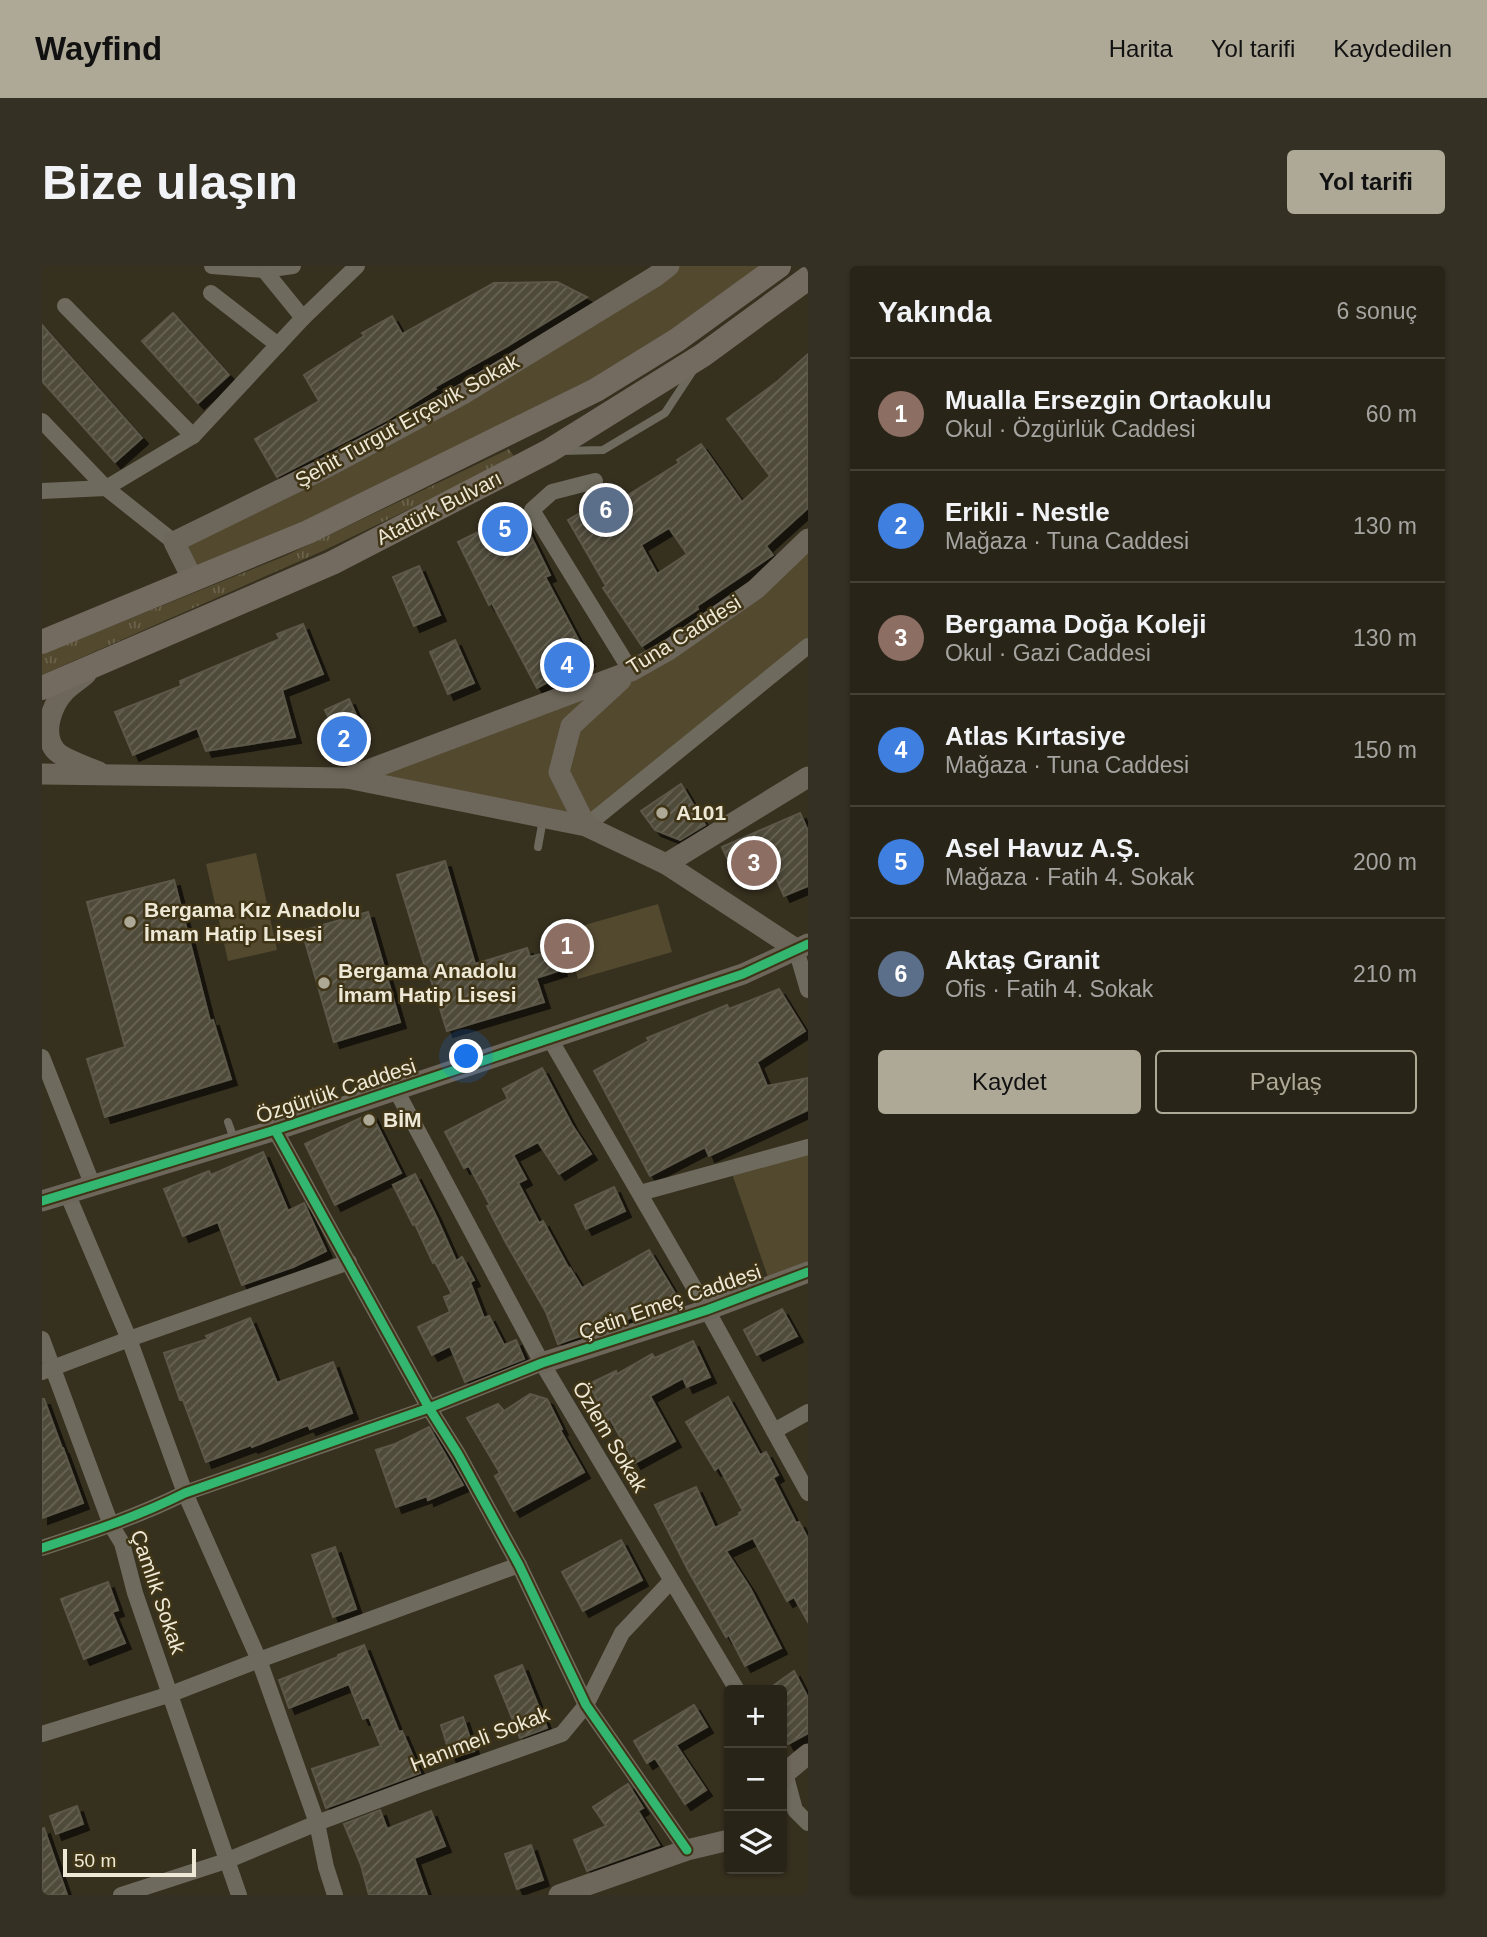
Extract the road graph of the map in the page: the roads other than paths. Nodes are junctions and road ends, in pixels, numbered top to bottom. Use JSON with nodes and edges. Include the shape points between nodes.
{"nodes":[{"id":1,"x":212,"y":266,"type":"edge"},
{"id":2,"x":293,"y":266,"type":"edge"},
{"id":3,"x":357,"y":266,"type":"edge"},
{"id":4,"x":669,"y":266,"type":"edge"},
{"id":5,"x":779,"y":266,"type":"edge"},
{"id":6,"x":264,"y":270,"type":"junction"},
{"id":7,"x":808,"y":278,"type":"edge"},
{"id":8,"x":211,"y":293,"type":"dead end"},
{"id":9,"x":65,"y":306,"type":"dead end"},
{"id":10,"x":303,"y":318,"type":"junction"},
{"id":11,"x":278,"y":345,"type":"junction"},
{"id":12,"x":42,"y":421,"type":"edge"},
{"id":13,"x":193,"y":436,"type":"junction"},
{"id":14,"x":595,"y":481,"type":"dead end"},
{"id":15,"x":106,"y":488,"type":"junction"},
{"id":16,"x":42,"y":491,"type":"edge"},
{"id":17,"x":808,"y":539,"type":"edge"},
{"id":18,"x":174,"y":542,"type":"junction"},
{"id":19,"x":192,"y":578,"type":"junction"},
{"id":20,"x":42,"y":642,"type":"edge"},
{"id":21,"x":808,"y":646,"type":"edge"},
{"id":22,"x":102,"y":662,"type":"junction"},
{"id":23,"x":631,"y":671,"type":"junction"},
{"id":24,"x":42,"y":688,"type":"edge"},
{"id":25,"x":42,"y":761,"type":"edge"},
{"id":26,"x":42,"y":774,"type":"edge"},
{"id":27,"x":107,"y":776,"type":"junction"},
{"id":28,"x":808,"y":777,"type":"edge"},
{"id":29,"x":347,"y":778,"type":"junction"},
{"id":30,"x":543,"y":818,"type":"junction"},
{"id":31,"x":586,"y":826,"type":"junction"},
{"id":32,"x":538,"y":847,"type":"dead end"},
{"id":33,"x":666,"y":864,"type":"junction"},
{"id":34,"x":802,"y":946,"type":"edge"},
{"id":35,"x":808,"y":990,"type":"edge"},
{"id":36,"x":550,"y":1039,"type":"junction"},
{"id":37,"x":42,"y":1057,"type":"edge"},
{"id":38,"x":396,"y":1090,"type":"junction"},
{"id":39,"x":295,"y":1100,"type":"dead end"},
{"id":40,"x":303,"y":1121,"type":"junction"},
{"id":41,"x":228,"y":1122,"type":"dead end"},
{"id":42,"x":275,"y":1130,"type":"junction"},
{"id":43,"x":235,"y":1142,"type":"junction"},
{"id":44,"x":808,"y":1147,"type":"edge"},
{"id":45,"x":93,"y":1186,"type":"junction"},
{"id":46,"x":67,"y":1193,"type":"junction"},
{"id":47,"x":640,"y":1193,"type":"junction"},
{"id":48,"x":42,"y":1200,"type":"edge"},
{"id":49,"x":349,"y":1262,"type":"junction"},
{"id":50,"x":808,"y":1272,"type":"edge"},
{"id":51,"x":707,"y":1310,"type":"junction"},
{"id":52,"x":42,"y":1339,"type":"edge"},
{"id":53,"x":129,"y":1339,"type":"junction"},
{"id":54,"x":542,"y":1363,"type":"junction"},
{"id":55,"x":47,"y":1370,"type":"edge"},
{"id":56,"x":429,"y":1408,"type":"junction"},
{"id":57,"x":808,"y":1412,"type":"edge"},
{"id":58,"x":774,"y":1431,"type":"junction"},
{"id":59,"x":185,"y":1493,"type":"junction"},
{"id":60,"x":808,"y":1493,"type":"edge"},
{"id":61,"x":111,"y":1525,"type":"junction"},
{"id":62,"x":42,"y":1548,"type":"edge"},
{"id":63,"x":519,"y":1565,"type":"junction"},
{"id":64,"x":671,"y":1581,"type":"junction"},
{"id":65,"x":259,"y":1660,"type":"junction"},
{"id":66,"x":734,"y":1685,"type":"edge"},
{"id":67,"x":171,"y":1694,"type":"junction"},
{"id":68,"x":586,"y":1705,"type":"junction"},
{"id":69,"x":42,"y":1734,"type":"edge"},
{"id":70,"x":808,"y":1754,"type":"edge"},
{"id":71,"x":787,"y":1770,"type":"edge"},
{"id":72,"x":787,"y":1785,"type":"edge"},
{"id":73,"x":808,"y":1823,"type":"edge"},
{"id":74,"x":317,"y":1824,"type":"junction"},
{"id":75,"x":724,"y":1841,"type":"edge"},
{"id":76,"x":687,"y":1850,"type":"junction"},
{"id":77,"x":226,"y":1861,"type":"junction"},
{"id":78,"x":121,"y":1895,"type":"edge"},
{"id":79,"x":239,"y":1895,"type":"edge"},
{"id":80,"x":335,"y":1895,"type":"edge"},
{"id":81,"x":559,"y":1895,"type":"edge"}],
"edges":[{"from":1,"to":6,"type":"street"},
{"from":2,"to":6,"type":"street"},
{"from":3,"to":10,"type":"street"},
{"from":4,"to":18,"type":"main road","name":"Şehit Turgut Erçevik Sokak","via":[[463,394]]},
{"from":5,"to":19,"type":"main road","name":"Atatürk Bulvarı","via":[[677,340],[596,390],[309,531]]},
{"from":6,"to":10,"type":"street"},
{"from":7,"to":22,"type":"main road","name":"Atatürk Bulvarı","via":[[703,355],[549,451],[332,563]]},
{"from":8,"to":11,"type":"street"},
{"from":9,"to":13,"type":"street"},
{"from":10,"to":11,"type":"street"},
{"from":11,"to":13,"type":"street"},
{"from":12,"to":15,"type":"street"},
{"from":13,"to":15,"type":"street"},
{"from":14,"to":23,"type":"street","via":[[552,492],[532,510]]},
{"from":15,"to":16,"type":"street"},
{"from":15,"to":18,"type":"street"},
{"from":17,"to":23,"type":"main road","name":"Tuna Caddesi","via":[[756,589]]},
{"from":18,"to":19,"type":"main road"},
{"from":19,"to":20,"type":"main road","name":"Atatürk Bulvarı"},
{"from":21,"to":31,"type":"street"},
{"from":22,"to":24,"type":"main road","name":"Atatürk Bulvarı"},
{"from":22,"to":27,"type":"main road","via":[[65,691],[51,709],[47,725],[55,751]]},
{"from":23,"to":29,"type":"main road","name":"Tuna Caddesi"},
{"from":23,"to":31,"type":"main road","via":[[571,726],[559,772]]},
{"from":25,"to":27,"type":"main road","name":"Tuna Caddesi"},
{"from":26,"to":27,"type":"main road","name":"Tuna Caddesi"},
{"from":27,"to":29,"type":"main road","name":"Tuna Caddesi"},
{"from":28,"to":33,"type":"main road"},
{"from":29,"to":30,"type":"main road","name":"Tuna Caddesi"},
{"from":30,"to":31,"type":"main road","name":"Tuna Caddesi"},
{"from":30,"to":32,"type":"lane"},
{"from":31,"to":33,"type":"main road","name":"Tuna Caddesi"},
{"from":33,"to":34,"type":"main road","name":"Tuna Caddesi"},
{"from":34,"to":35,"type":"street"},
{"from":34,"to":36,"type":"main road","name":"Özgürlük Caddesi","via":[[743,974]]},
{"from":36,"to":38,"type":"main road","name":"Özgürlük Caddesi"},
{"from":36,"to":47,"type":"street"},
{"from":37,"to":45,"type":"street"},
{"from":38,"to":40,"type":"main road","name":"Özgürlük Caddesi"},
{"from":38,"to":54,"type":"street","name":"Özlem Sokak"},
{"from":39,"to":40,"type":"lane"},
{"from":40,"to":42,"type":"main road","name":"Özgürlük Caddesi"},
{"from":41,"to":43,"type":"lane"},
{"from":42,"to":43,"type":"main road","name":"Özgürlük Caddesi"},
{"from":42,"to":49,"type":"street"},
{"from":43,"to":45,"type":"main road","name":"Özgürlük Caddesi"},
{"from":44,"to":47,"type":"street"},
{"from":45,"to":46,"type":"main road","name":"Özgürlük Caddesi"},
{"from":46,"to":48,"type":"main road","name":"Özgürlük Caddesi"},
{"from":46,"to":53,"type":"street"},
{"from":47,"to":51,"type":"street"},
{"from":49,"to":53,"type":"street"},
{"from":49,"to":56,"type":"street"},
{"from":50,"to":51,"type":"main road","name":"Çetin Emeç Caddesi"},
{"from":51,"to":54,"type":"main road","name":"Çetin Emeç Caddesi"},
{"from":51,"to":58,"type":"street"},
{"from":52,"to":55,"type":"street","name":"Çamlık Sokak"},
{"from":53,"to":55,"type":"street"},
{"from":53,"to":59,"type":"street"},
{"from":54,"to":56,"type":"street"},
{"from":54,"to":64,"type":"street","name":"Özlem Sokak"},
{"from":55,"to":61,"type":"street","name":"Çamlık Sokak"},
{"from":56,"to":59,"type":"street"},
{"from":56,"to":63,"type":"street"},
{"from":57,"to":58,"type":"street"},
{"from":58,"to":60,"type":"street"},
{"from":59,"to":61,"type":"street"},
{"from":59,"to":65,"type":"street"},
{"from":61,"to":62,"type":"street"},
{"from":61,"to":67,"type":"street","name":"Çamlık Sokak","via":[[122,1543]]},
{"from":63,"to":65,"type":"street"},
{"from":63,"to":68,"type":"street"},
{"from":64,"to":66,"type":"street","name":"Özlem Sokak"},
{"from":64,"to":68,"type":"street","name":"Hanımeli Sokak","via":[[622,1633]]},
{"from":65,"to":67,"type":"street"},
{"from":65,"to":74,"type":"street"},
{"from":67,"to":69,"type":"street"},
{"from":67,"to":77,"type":"street","name":"Çamlık Sokak"},
{"from":68,"to":74,"type":"street","name":"Hanımeli Sokak","via":[[562,1734]]},
{"from":68,"to":76,"type":"street"},
{"from":70,"to":71,"type":"main road"},
{"from":72,"to":73,"type":"street","via":[[795,1810]]},
{"from":74,"to":77,"type":"street","name":"Hanımeli Sokak"},
{"from":74,"to":80,"type":"street"},
{"from":75,"to":76,"type":"main road"},
{"from":76,"to":81,"type":"main road"},
{"from":77,"to":78,"type":"street","name":"Hanımeli Sokak"},
{"from":77,"to":79,"type":"street","name":"Çamlık Sokak"}]}
